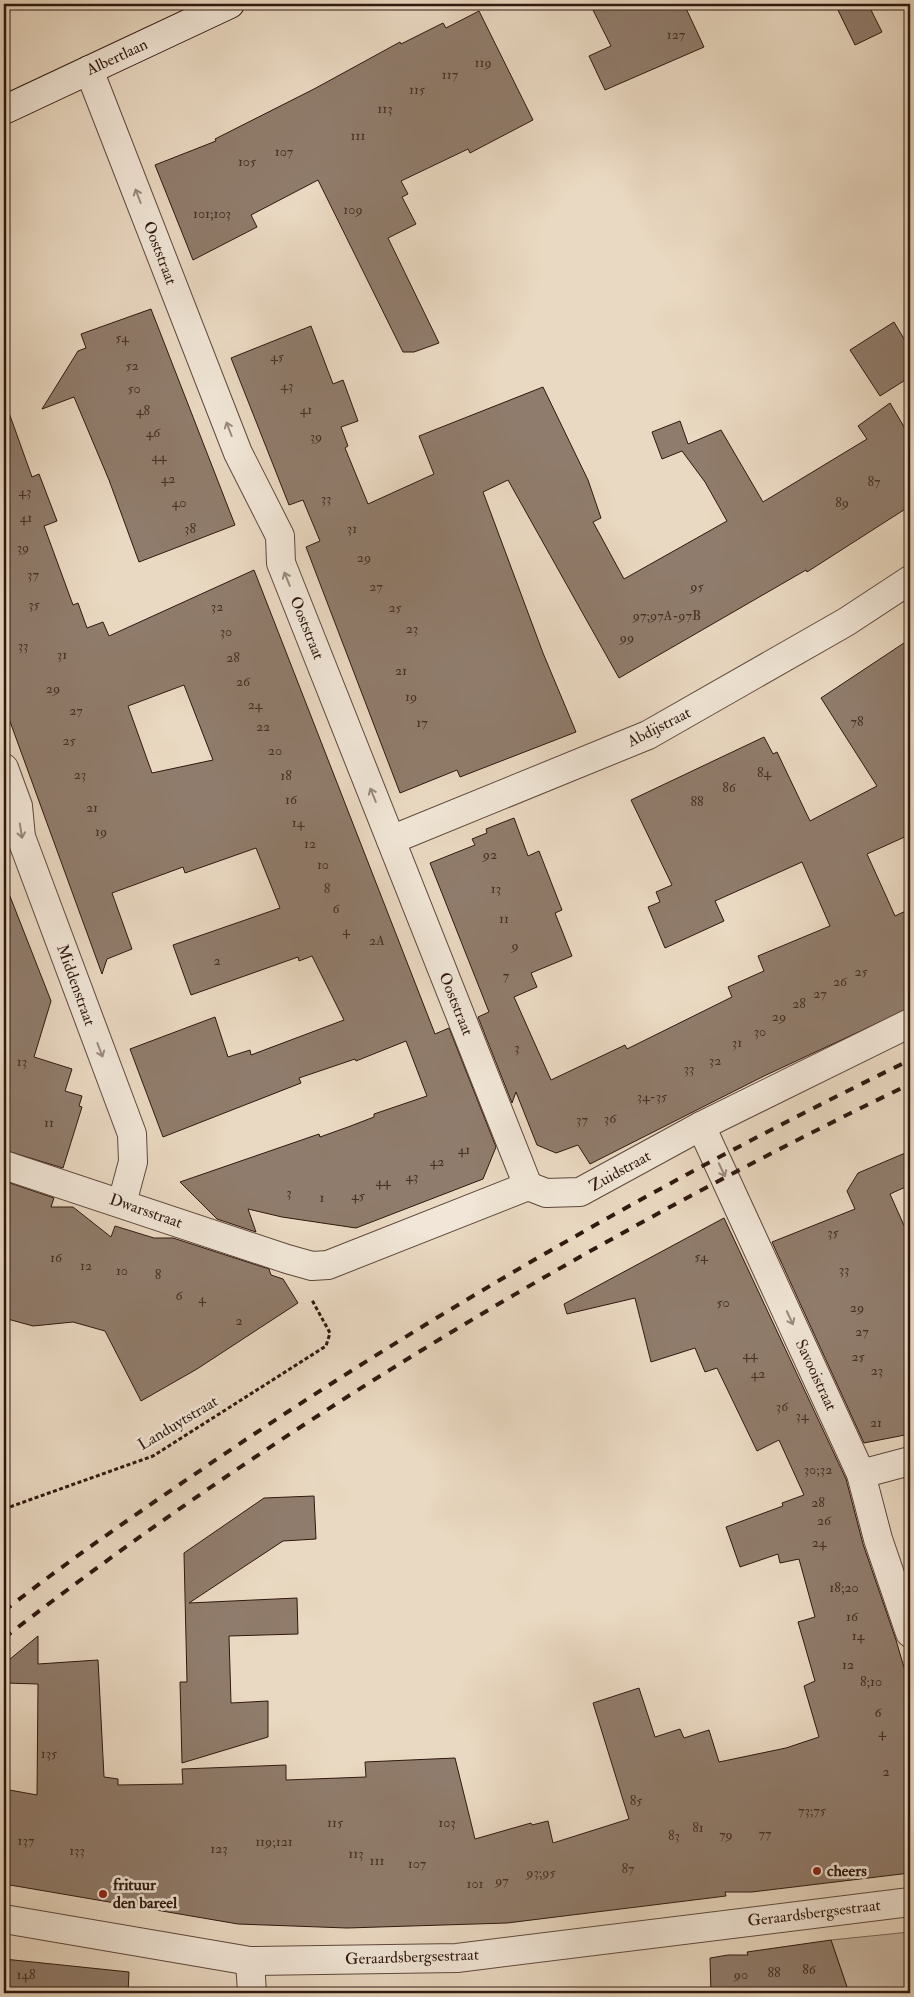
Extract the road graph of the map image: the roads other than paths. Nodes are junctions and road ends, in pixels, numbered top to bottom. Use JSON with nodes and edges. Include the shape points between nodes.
{"nodes":[{"id":1,"x":230,"y":4,"type":"edge"},
{"id":2,"x":89,"y":70,"type":"junction"},
{"id":3,"x":4,"y":110,"type":"edge"},
{"id":4,"x":910,"y":580,"type":"edge"},
{"id":5,"x":4,"y":768,"type":"edge"},
{"id":6,"x":391,"y":840,"type":"junction"},
{"id":7,"x":910,"y":1024,"type":"edge"},
{"id":8,"x":701,"y":1126,"type":"junction"},
{"id":9,"x":4,"y":1165,"type":"edge"},
{"id":10,"x":528,"y":1186,"type":"junction"},
{"id":11,"x":122,"y":1203,"type":"junction"},
{"id":12,"x":910,"y":1461,"type":"edge"},
{"id":13,"x":861,"y":1474,"type":"junction"},
{"id":14,"x":910,"y":1633,"type":"edge"},
{"id":15,"x":910,"y":1902,"type":"edge"},
{"id":16,"x":4,"y":1919,"type":"edge"},
{"id":17,"x":250,"y":1961,"type":"junction"},
{"id":18,"x":252,"y":1993,"type":"edge"}],
"edges":[{"from":1,"to":2,"type":"street","name":"Albertlaan"},
{"from":2,"to":3,"type":"street","name":"Albertlaan"},
{"from":6,"to":2,"type":"street","name":"Ooststraat","one_way":true,"via":[[281,563],[280,536],[238,453]]},
{"from":4,"to":6,"type":"street","name":"Abdijstraat","via":[[846,622],[648,736]]},
{"from":5,"to":11,"type":"street","name":"Middenstraat","one_way":true,"via":[[18,806],[21,837],[132,1134],[133,1162]]},
{"from":6,"to":10,"type":"street","name":"Ooststraat"},
{"from":7,"to":8,"type":"street","name":"Zuidstraat"},
{"from":8,"to":10,"type":"street","name":"Zuidstraat","via":[[580,1192],[546,1193]]},
{"from":8,"to":13,"type":"street","name":"Savooistraat","one_way":true},
{"from":9,"to":11,"type":"street","name":"Dwarsstraat"},
{"from":10,"to":11,"type":"street","name":"Dwarsstraat","via":[[328,1265],[312,1266]]},
{"from":12,"to":13,"type":"street"},
{"from":13,"to":14,"type":"street","name":"Savooistraat","via":[[878,1539]]},
{"from":15,"to":17,"type":"street","name":"Geraardsbergsestraat","via":[[457,1958]]},
{"from":16,"to":17,"type":"street","name":"Geraardsbergsestraat"},
{"from":17,"to":18,"type":"street"}]}
